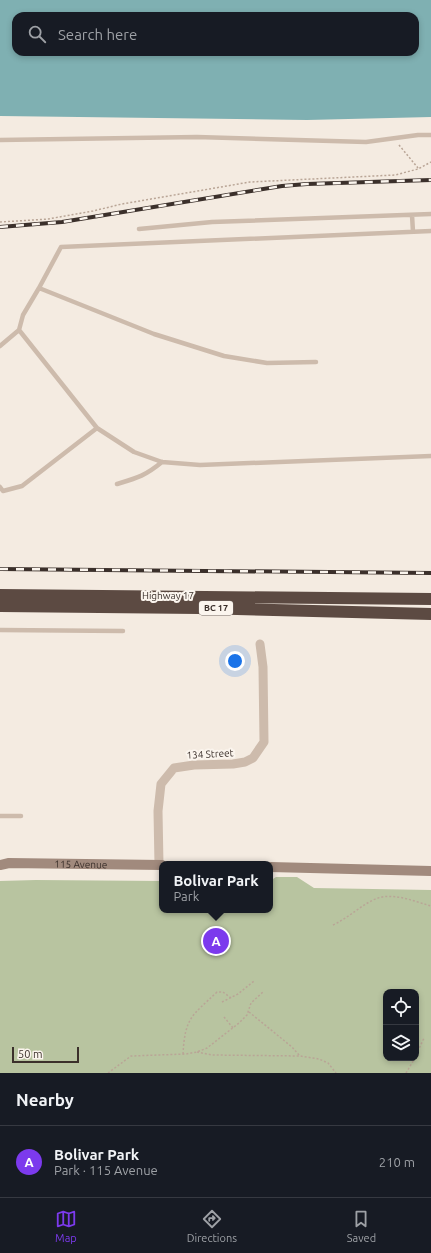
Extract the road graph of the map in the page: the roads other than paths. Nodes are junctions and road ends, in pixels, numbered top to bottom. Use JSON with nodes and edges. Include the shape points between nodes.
{"nodes":[{"id":1,"x":431,"y":135,"type":"edge"},
{"id":2,"x":0,"y":140,"type":"edge"},
{"id":3,"x":431,"y":214,"type":"edge"},
{"id":4,"x":412,"y":215,"type":"junction"},
{"id":5,"x":139,"y":229,"type":"dead end"},
{"id":6,"x":413,"y":232,"type":"junction"},
{"id":7,"x":431,"y":232,"type":"edge"},
{"id":8,"x":39,"y":288,"type":"junction"},
{"id":9,"x":19,"y":330,"type":"junction"},
{"id":10,"x":0,"y":346,"type":"edge"},
{"id":11,"x":316,"y":362,"type":"dead end"},
{"id":12,"x":98,"y":428,"type":"junction"},
{"id":13,"x":431,"y":456,"type":"edge"},
{"id":14,"x":162,"y":462,"type":"junction"},
{"id":15,"x":117,"y":484,"type":"dead end"},
{"id":16,"x":0,"y":487,"type":"edge"},
{"id":17,"x":0,"y":595,"type":"edge"},
{"id":18,"x":431,"y":599,"type":"edge"},
{"id":19,"x":0,"y":606,"type":"edge"},
{"id":20,"x":431,"y":614,"type":"edge"},
{"id":21,"x":0,"y":630,"type":"edge"},
{"id":22,"x":123,"y":631,"type":"dead end"},
{"id":23,"x":260,"y":644,"type":"dead end"},
{"id":24,"x":0,"y":816,"type":"edge"},
{"id":25,"x":21,"y":816,"type":"dead end"},
{"id":26,"x":160,"y":861,"type":"edge"},
{"id":27,"x":0,"y":865,"type":"edge"},
{"id":28,"x":159,"y":865,"type":"edge"},
{"id":29,"x":273,"y":867,"type":"edge"},
{"id":30,"x":431,"y":871,"type":"edge"}],
"edges":[{"from":1,"to":2,"type":"lane","via":[[366,142],[197,136]]},
{"from":3,"to":4,"type":"lane"},
{"from":4,"to":5,"type":"lane","via":[[212,222]]},
{"from":4,"to":6,"type":"lane"},
{"from":6,"to":7,"type":"lane"},
{"from":6,"to":8,"type":"lane","via":[[61,247]]},
{"from":8,"to":9,"type":"lane","via":[[23,315]]},
{"from":8,"to":11,"type":"lane","via":[[154,334],[224,356],[267,363]]},
{"from":9,"to":10,"type":"lane"},
{"from":9,"to":12,"type":"lane"},
{"from":12,"to":14,"type":"lane","via":[[134,452]]},
{"from":12,"to":16,"type":"lane","via":[[22,486],[3,490]]},
{"from":13,"to":14,"type":"lane","via":[[200,465]]},
{"from":14,"to":15,"type":"lane","via":[[148,473]]},
{"from":17,"to":18,"type":"highway","name":"Highway 17","number":"BC 17"},
{"from":19,"to":20,"type":"highway","name":"Highway 17","number":"BC 17"},
{"from":21,"to":22,"type":"lane"},
{"from":23,"to":26,"type":"street","name":"134 Street","via":[[263,667],[264,742],[253,758],[244,762],[174,768],[161,784],[158,811]]},
{"from":24,"to":25,"type":"lane"},
{"from":27,"to":28,"type":"street","name":"115 Avenue","via":[[9,862]]},
{"from":29,"to":30,"type":"street"}]}
